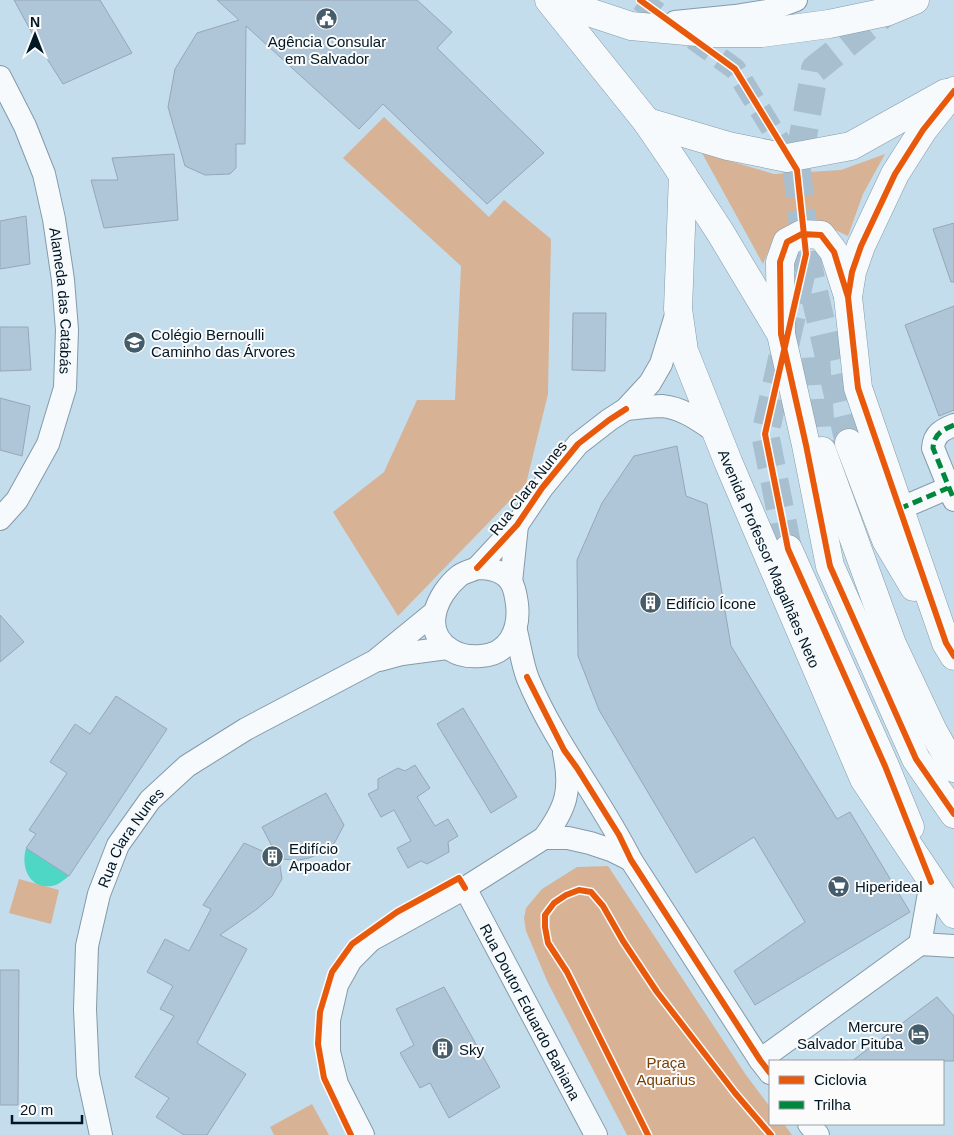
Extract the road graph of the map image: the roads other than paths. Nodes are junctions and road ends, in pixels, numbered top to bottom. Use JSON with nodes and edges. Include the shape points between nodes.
{"nodes":[{"id":1,"x":551,"y":0,"type":"edge"},
{"id":2,"x":796,"y":0,"type":"edge"},
{"id":3,"x":915,"y":0,"type":"edge"},
{"id":4,"x":631,"y":26,"type":"junction"},
{"id":5,"x":0,"y":77,"type":"edge"},
{"id":6,"x":954,"y":90,"type":"edge"},
{"id":7,"x":647,"y":122,"type":"junction"},
{"id":8,"x":683,"y":175,"type":"junction"},
{"id":9,"x":848,"y":297,"type":"junction"},
{"id":10,"x":678,"y":308,"type":"junction"},
{"id":11,"x":781,"y":334,"type":"junction"},
{"id":12,"x":626,"y":410,"type":"junction"},
{"id":13,"x":954,"y":425,"type":"edge"},
{"id":14,"x":716,"y":432,"type":"junction"},
{"id":15,"x":849,"y":442,"type":"tunnel mouth"},
{"id":16,"x":822,"y":451,"type":"tunnel mouth"},
{"id":17,"x":951,"y":494,"type":"edge"},
{"id":18,"x":899,"y":509,"type":"junction"},
{"id":19,"x":0,"y":519,"type":"edge"},
{"id":20,"x":517,"y":525,"type":"junction"},
{"id":21,"x":788,"y":549,"type":"tunnel mouth"},
{"id":22,"x":477,"y":568,"type":"junction"},
{"id":23,"x":511,"y":582,"type":"junction"},
{"id":24,"x":435,"y":612,"type":"junction"},
{"id":25,"x":516,"y":631,"type":"junction"},
{"id":26,"x":447,"y":648,"type":"junction"},
{"id":27,"x":950,"y":649,"type":"edge"},
{"id":28,"x":484,"y":656,"type":"junction"},
{"id":29,"x":374,"y":661,"type":"junction"},
{"id":30,"x":527,"y":678,"type":"junction"},
{"id":31,"x":564,"y":750,"type":"junction"},
{"id":32,"x":954,"y":768,"type":"edge"},
{"id":33,"x":954,"y":814,"type":"edge"},
{"id":34,"x":544,"y":838,"type":"junction"},
{"id":35,"x":631,"y":860,"type":"junction"},
{"id":36,"x":931,"y":882,"type":"junction"},
{"id":37,"x":464,"y":888,"type":"junction"},
{"id":38,"x":954,"y":914,"type":"edge"},
{"id":39,"x":920,"y":944,"type":"junction"},
{"id":40,"x":954,"y":946,"type":"edge"},
{"id":41,"x":773,"y":1060,"type":"edge"},
{"id":42,"x":765,"y":1066,"type":"edge"},
{"id":43,"x":810,"y":1125,"type":"edge"},
{"id":44,"x":101,"y":1135,"type":"edge"},
{"id":45,"x":364,"y":1135,"type":"edge"},
{"id":46,"x":596,"y":1135,"type":"edge"},
{"id":47,"x":818,"y":1135,"type":"edge"}],
"edges":[{"from":1,"to":4,"type":"main road"},
{"from":1,"to":7,"type":"main road"},
{"from":2,"to":4,"type":"street","via":[[767,11],[743,15]]},
{"from":3,"to":4,"type":"main road","via":[[886,12],[762,33],[708,33]]},
{"from":5,"to":19,"type":"street","name":"Alameda das Catabás","via":[[25,126],[44,174],[64,280],[66,330],[65,388],[48,444],[17,500]]},
{"from":6,"to":7,"type":"main road","via":[[851,146],[787,158],[728,146]]},
{"from":6,"to":9,"type":"main road","via":[[895,174],[861,246]]},
{"from":7,"to":8,"type":"main road"},
{"from":8,"to":10,"type":"main road","name":"Avenida Professor Magalhães Neto"},
{"from":8,"to":11,"type":"main road"},
{"from":9,"to":11,"type":"main road","via":[[834,252],[821,235],[802,234],[787,242],[780,262]]},
{"from":9,"to":18,"type":"main road","via":[[858,388]]},
{"from":10,"to":12,"type":"street","name":"Rua Clara Nunes","via":[[661,364],[650,383]]},
{"from":10,"to":14,"type":"main road","name":"Avenida Professor Magalhães Neto","via":[[684,351]]},
{"from":11,"to":33,"type":"main road","via":[[830,566],[916,758]]},
{"from":12,"to":14,"type":"street","name":"Rua Clara Nunes","via":[[662,406],[692,416]]},
{"from":12,"to":20,"type":"street","name":"Rua Clara Nunes","via":[[578,444]]},
{"from":13,"to":17,"type":"street","via":[[938,433],[932,448]]},
{"from":14,"to":36,"type":"main road","name":"Avenida Professor Magalhães Neto","via":[[864,779]]},
{"from":15,"to":27,"type":"main road","via":[[886,540]]},
{"from":16,"to":32,"type":"main road","via":[[892,644]]},
{"from":17,"to":18,"type":"street"},
{"from":18,"to":27,"type":"main road"},
{"from":20,"to":22,"type":"street","name":"Rua Clara Nunes"},
{"from":20,"to":23,"type":"street","name":"Rua Clara Nunes"},
{"from":21,"to":36,"type":"main road","via":[[886,766]]},
{"from":22,"to":23,"type":"street","via":[[489,568]]},
{"from":22,"to":24,"type":"street","via":[[461,575],[449,586],[439,599]]},
{"from":23,"to":25,"type":"street","via":[[518,613]]},
{"from":24,"to":26,"type":"street","via":[[435,626]]},
{"from":24,"to":29,"type":"street","name":"Rua Clara Nunes"},
{"from":25,"to":28,"type":"street","via":[[499,652]]},
{"from":25,"to":30,"type":"street"},
{"from":26,"to":28,"type":"street","via":[[458,654]]},
{"from":26,"to":29,"type":"street","name":"Rua Clara Nunes"},
{"from":28,"to":30,"type":"street"},
{"from":29,"to":44,"type":"street","name":"Rua Clara Nunes","via":[[246,729],[187,766],[150,800],[118,844],[98,894],[87,946],[88,1075]]},
{"from":30,"to":31,"type":"street"},
{"from":31,"to":34,"type":"street","via":[[568,772],[567,795],[559,817]]},
{"from":31,"to":35,"type":"street","via":[[578,768]]},
{"from":34,"to":35,"type":"street","via":[[568,838],[590,843]]},
{"from":34,"to":37,"type":"street"},
{"from":35,"to":42,"type":"street"},
{"from":36,"to":38,"type":"main road","name":"Avenida Professor Magalhães Neto"},
{"from":36,"to":39,"type":"street"},
{"from":37,"to":45,"type":"street","via":[[371,940],[351,960],[337,985],[329,1020],[329,1052],[337,1084]]},
{"from":37,"to":46,"type":"street","name":"Rua Doutor Eduardo Bahiana"},
{"from":39,"to":40,"type":"street"},
{"from":39,"to":41,"type":"street"},
{"from":43,"to":47,"type":"street"}]}
